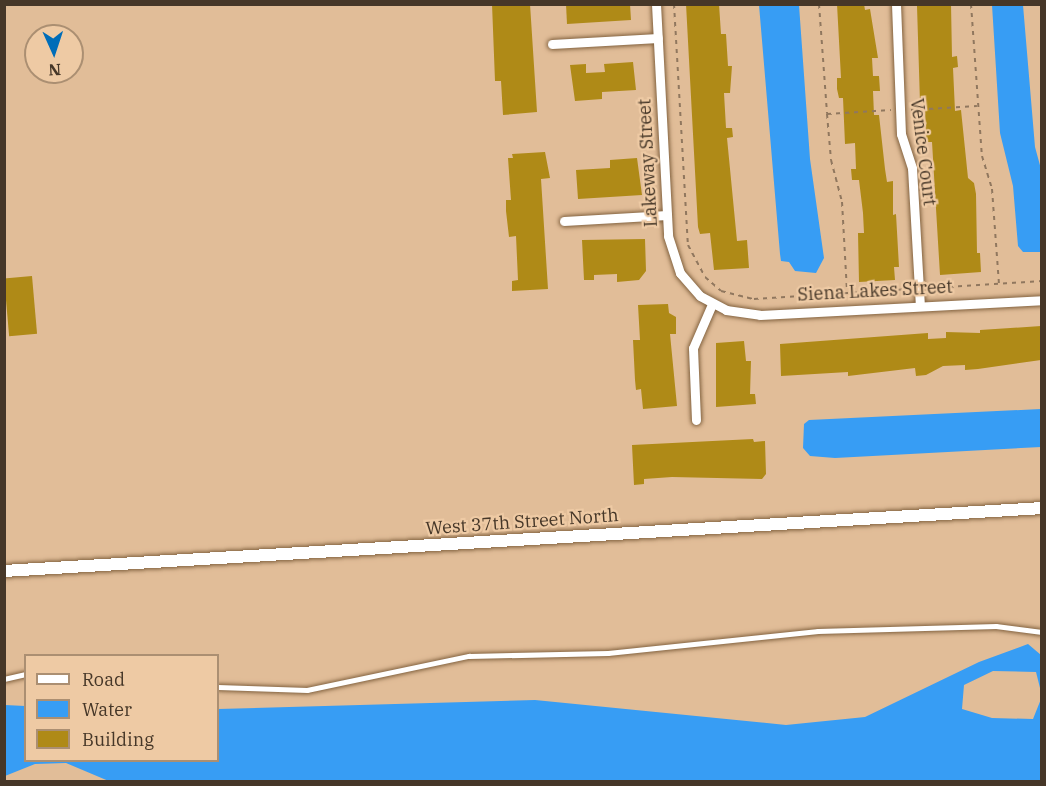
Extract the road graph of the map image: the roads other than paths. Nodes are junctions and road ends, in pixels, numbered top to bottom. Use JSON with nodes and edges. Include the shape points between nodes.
{"nodes":[{"id":1,"x":656,"y":4,"type":"edge"},
{"id":2,"x":896,"y":4,"type":"edge"},
{"id":3,"x":658,"y":38,"type":"junction"},
{"id":4,"x":552,"y":44,"type":"dead end"},
{"id":5,"x":667,"y":215,"type":"junction"},
{"id":6,"x":564,"y":221,"type":"dead end"},
{"id":7,"x":1041,"y":300,"type":"edge"},
{"id":8,"x":712,"y":304,"type":"junction"},
{"id":9,"x":920,"y":305,"type":"junction"},
{"id":10,"x":696,"y":420,"type":"dead end"},
{"id":11,"x":1041,"y":508,"type":"edge"},
{"id":12,"x":4,"y":571,"type":"edge"},
{"id":13,"x":1041,"y":632,"type":"edge"},
{"id":14,"x":24,"y":674,"type":"edge"},
{"id":15,"x":4,"y":679,"type":"edge"},
{"id":16,"x":219,"y":687,"type":"edge"}],
"edges":[{"from":1,"to":3,"type":"street","name":"Lakeway Street"},
{"from":2,"to":9,"type":"street","name":"Venice Court","via":[[901,134],[912,168]]},
{"from":3,"to":4,"type":"street"},
{"from":3,"to":5,"type":"street","name":"Lakeway Street"},
{"from":5,"to":6,"type":"street"},
{"from":5,"to":8,"type":"street","name":"Lakeway Street","via":[[671,250],[680,273],[694,291]]},
{"from":7,"to":9,"type":"street","name":"Siena Lakes Street"},
{"from":8,"to":9,"type":"street","name":"Siena Lakes Street","via":[[751,315]]},
{"from":8,"to":10,"type":"street","via":[[693,348]]},
{"from":11,"to":12,"type":"street","name":"West 37th Street North"},
{"from":13,"to":16,"type":"lane","via":[[996,626],[806,632],[608,653],[469,656],[307,690]]},
{"from":14,"to":15,"type":"lane"}]}
